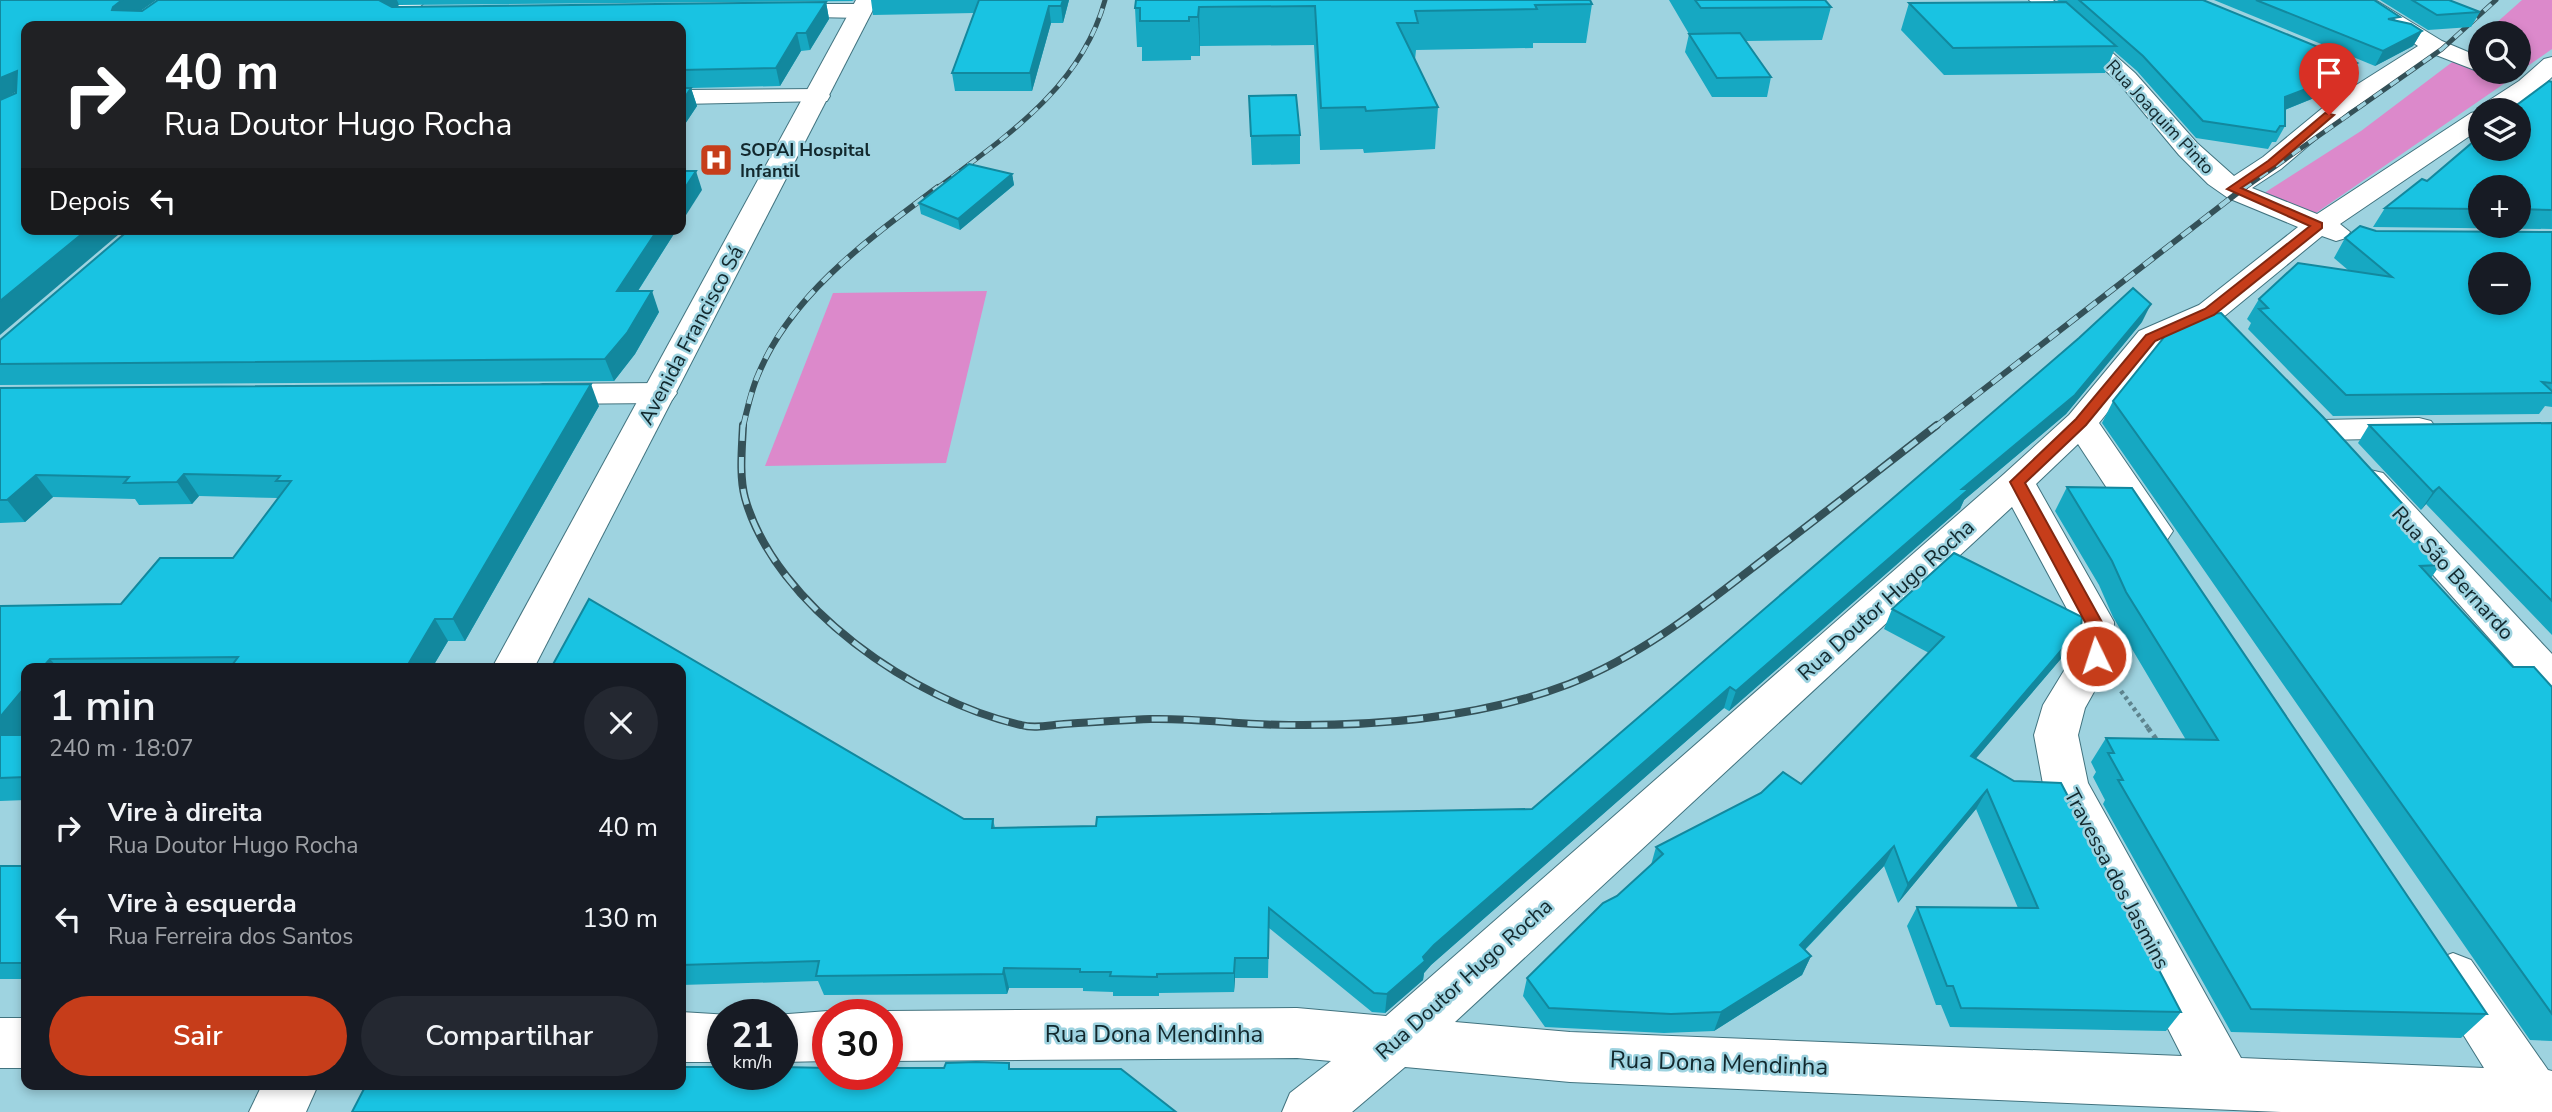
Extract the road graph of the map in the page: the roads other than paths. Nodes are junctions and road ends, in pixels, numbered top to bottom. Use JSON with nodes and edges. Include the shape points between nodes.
{"nodes":[{"id":1,"x":2040,"y":0,"type":"edge"},
{"id":2,"x":2360,"y":0,"type":"edge"},
{"id":3,"x":864,"y":5,"type":"edge"},
{"id":4,"x":422,"y":7,"type":"edge"},
{"id":5,"x":749,"y":12,"type":"edge"},
{"id":6,"x":392,"y":21,"type":"edge"},
{"id":7,"x":2434,"y":46,"type":"junction"},
{"id":8,"x":2468,"y":60,"type":"edge"},
{"id":9,"x":2552,"y":64,"type":"edge"},
{"id":10,"x":2355,"y":69,"type":"edge"},
{"id":11,"x":2380,"y":80,"type":"junction"},
{"id":12,"x":2523,"y":84,"type":"edge"},
{"id":13,"x":2528,"y":86,"type":"junction"},
{"id":14,"x":2552,"y":95,"type":"edge"},
{"id":15,"x":818,"y":96,"type":"junction"},
{"id":16,"x":686,"y":97,"type":"edge"},
{"id":17,"x":2510,"y":98,"type":"edge"},
{"id":18,"x":2468,"y":126,"type":"edge"},
{"id":19,"x":2226,"y":183,"type":"junction"},
{"id":20,"x":2318,"y":225,"type":"junction"},
{"id":21,"x":2364,"y":239,"type":"edge"},
{"id":22,"x":509,"y":394,"type":"edge"},
{"id":23,"x":660,"y":394,"type":"junction"},
{"id":24,"x":2081,"y":422,"type":"junction"},
{"id":25,"x":2444,"y":428,"type":"edge"},
{"id":26,"x":2017,"y":482,"type":"junction"},
{"id":27,"x":2173,"y":559,"type":"edge"},
{"id":28,"x":516,"y":663,"type":"edge"},
{"id":29,"x":2552,"y":681,"type":"edge"},
{"id":30,"x":2434,"y":948,"type":"edge"},
{"id":31,"x":903,"y":1036,"type":"edge"},
{"id":32,"x":686,"y":1037,"type":"edge"},
{"id":33,"x":707,"y":1037,"type":"edge"},
{"id":34,"x":0,"y":1043,"type":"edge"},
{"id":35,"x":21,"y":1043,"type":"edge"},
{"id":36,"x":1394,"y":1043,"type":"junction"},
{"id":37,"x":2225,"y":1083,"type":"junction"},
{"id":38,"x":288,"y":1090,"type":"edge"},
{"id":39,"x":2543,"y":1097,"type":"edge"},
{"id":40,"x":277,"y":1112,"type":"edge"},
{"id":41,"x":1310,"y":1112,"type":"edge"}],
"edges":[{"from":1,"to":19,"type":"street","name":"Rua Joaquim Pinto","via":[[2127,78],[2188,149]]},
{"from":2,"to":7,"type":"street"},
{"from":3,"to":5,"type":"street"},
{"from":3,"to":15,"type":"street","name":"Avenida Francisco Sá"},
{"from":4,"to":6,"type":"street"},
{"from":7,"to":8,"type":"street"},
{"from":7,"to":11,"type":"street"},
{"from":9,"to":13,"type":"street"},
{"from":10,"to":11,"type":"street"},
{"from":11,"to":19,"type":"street","via":[[2340,106],[2278,158]]},
{"from":12,"to":13,"type":"street"},
{"from":13,"to":14,"type":"street"},
{"from":13,"to":17,"type":"street"},
{"from":15,"to":16,"type":"street"},
{"from":15,"to":23,"type":"street","name":"Avenida Francisco Sá"},
{"from":18,"to":20,"type":"street","name":"Rua Doutor Hugo Rocha"},
{"from":19,"to":20,"type":"street"},
{"from":20,"to":21,"type":"street"},
{"from":20,"to":24,"type":"street","name":"Rua Doutor Hugo Rocha","via":[[2219,322],[2150,338]]},
{"from":22,"to":23,"type":"street"},
{"from":23,"to":28,"type":"street","name":"Avenida Francisco Sá"},
{"from":24,"to":26,"type":"street","name":"Rua Doutor Hugo Rocha"},
{"from":24,"to":27,"type":"street"},
{"from":25,"to":29,"type":"street","name":"Rua São Bernardo","via":[[2314,420]]},
{"from":26,"to":36,"type":"street","name":"Rua Doutor Hugo Rocha"},
{"from":26,"to":37,"type":"street","name":"Travessa dos Jasmins","via":[[2094,622],[2098,639],[2096,656],[2067,702],[2056,735],[2066,784]]},
{"from":30,"to":39,"type":"street"},
{"from":31,"to":36,"type":"street","name":"Rua Dona Mendinha","via":[[1297,1033]]},
{"from":32,"to":33,"type":"street"},
{"from":34,"to":35,"type":"street"},
{"from":36,"to":37,"type":"street","name":"Rua Dona Mendinha","via":[[1570,1057]]},
{"from":36,"to":41,"type":"street","name":"Rua Doutor Hugo Rocha"},
{"from":37,"to":39,"type":"street","name":"Rua Dona Mendinha"},
{"from":38,"to":40,"type":"street"}]}
